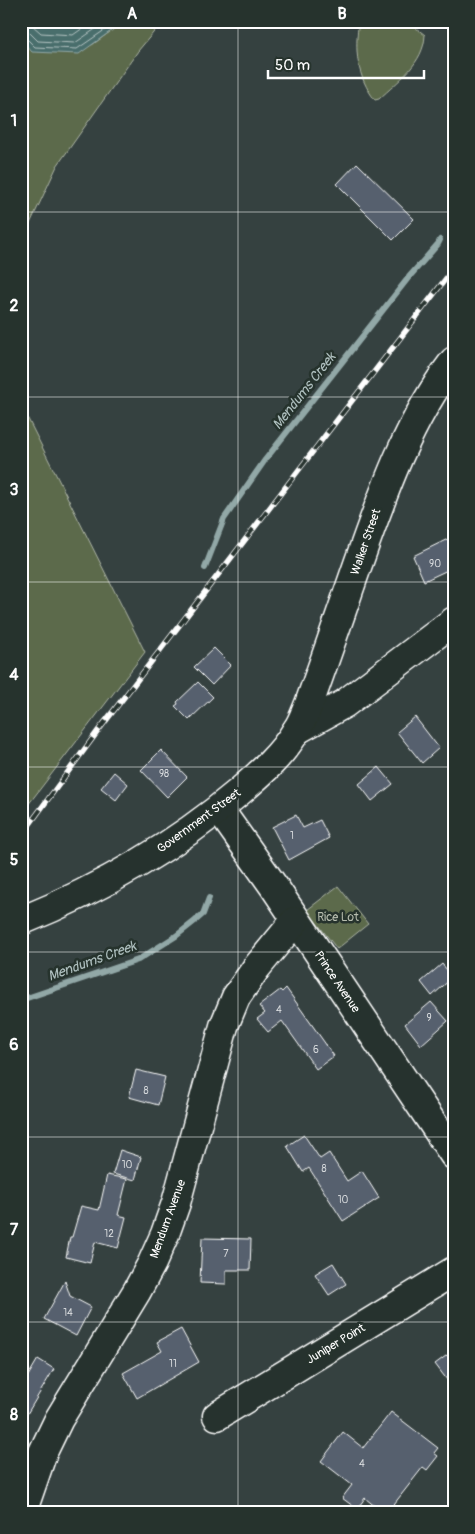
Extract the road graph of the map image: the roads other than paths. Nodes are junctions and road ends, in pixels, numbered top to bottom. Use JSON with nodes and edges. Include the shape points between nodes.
{"nodes":[{"id":1,"x":454,"y":361,"type":"edge"},
{"id":2,"x":454,"y":621,"type":"edge"},
{"id":3,"x":297,"y":730,"type":"junction"},
{"id":4,"x":219,"y":809,"type":"junction"},
{"id":5,"x":295,"y":920,"type":"junction"},
{"id":6,"x":21,"y":921,"type":"edge"},
{"id":7,"x":454,"y":1155,"type":"edge"},
{"id":8,"x":454,"y":1271,"type":"edge"},
{"id":9,"x":217,"y":1416,"type":"dead end"},
{"id":10,"x":22,"y":1513,"type":"edge"}],
"edges":[{"from":1,"to":3,"type":"street","name":"Walker Street","via":[[412,429],[396,463]]},
{"from":2,"to":3,"type":"street","name":"Government Street","via":[[344,704]]},
{"from":3,"to":4,"type":"street","name":"Government Street","via":[[272,762]]},
{"from":4,"to":5,"type":"street","name":"Prince Avenue"},
{"from":4,"to":6,"type":"street","name":"Government Street","via":[[99,887]]},
{"from":5,"to":7,"type":"street","name":"Prince Avenue"},
{"from":5,"to":10,"type":"street","name":"Mendum Avenue","via":[[236,997],[224,1026],[165,1234],[137,1290],[59,1419],[43,1452]]},
{"from":8,"to":9,"type":"street","name":"Juniper Point"}]}
